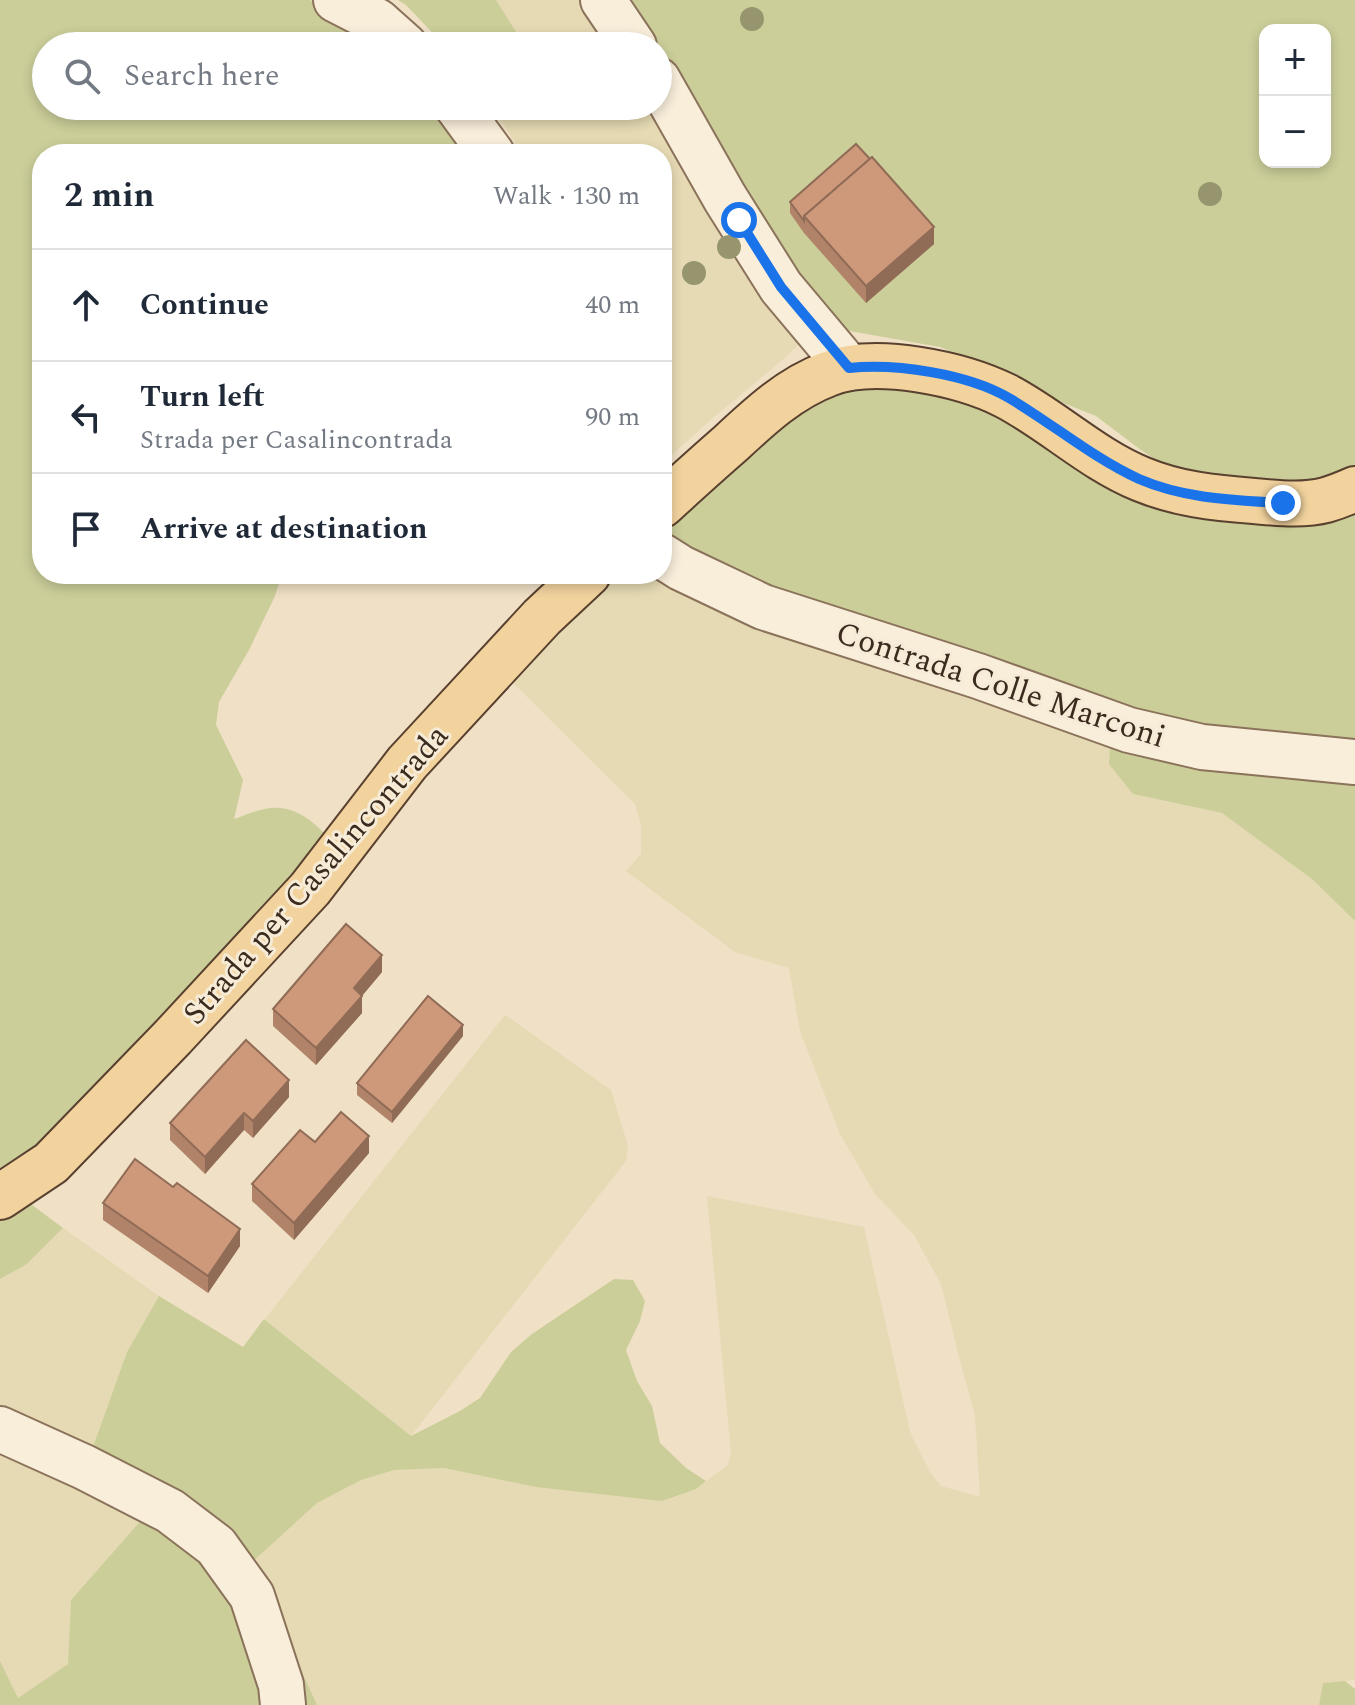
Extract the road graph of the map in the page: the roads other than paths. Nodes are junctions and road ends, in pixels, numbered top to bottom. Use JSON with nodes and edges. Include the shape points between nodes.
{"nodes":[{"id":1,"x":336,"y":0,"type":"edge"},
{"id":2,"x":603,"y":0,"type":"edge"},
{"id":3,"x":389,"y":32,"type":"edge"},
{"id":4,"x":625,"y":32,"type":"edge"},
{"id":5,"x":672,"y":105,"type":"edge"},
{"id":6,"x":467,"y":120,"type":"edge"},
{"id":7,"x":485,"y":144,"type":"edge"},
{"id":8,"x":849,"y":368,"type":"junction"},
{"id":9,"x":1355,"y":489,"type":"edge"},
{"id":10,"x":672,"y":496,"type":"edge"},
{"id":11,"x":672,"y":562,"type":"edge"},
{"id":12,"x":577,"y":584,"type":"edge"},
{"id":13,"x":1355,"y":762,"type":"edge"},
{"id":14,"x":0,"y":1197,"type":"edge"},
{"id":15,"x":0,"y":1429,"type":"edge"},
{"id":16,"x":283,"y":1705,"type":"edge"}],
"edges":[{"from":1,"to":3,"type":"street"},
{"from":2,"to":4,"type":"street"},
{"from":5,"to":8,"type":"street","via":[[781,287]]},
{"from":6,"to":7,"type":"street"},
{"from":8,"to":9,"type":"main road","via":[[909,368],[981,386],[1140,479],[1173,490],[1283,503],[1326,500]]},
{"from":8,"to":10,"type":"main road","via":[[793,391]]},
{"from":11,"to":13,"type":"street","name":"Contrada Colle Marconi","via":[[763,607],[1129,730],[1202,747]]},
{"from":12,"to":14,"type":"main road","name":"Strada per Casalincontrada","via":[[407,763],[310,889],[173,1037],[51,1163]]},
{"from":15,"to":16,"type":"street","via":[[170,1511],[216,1546],[252,1596]]}]}
